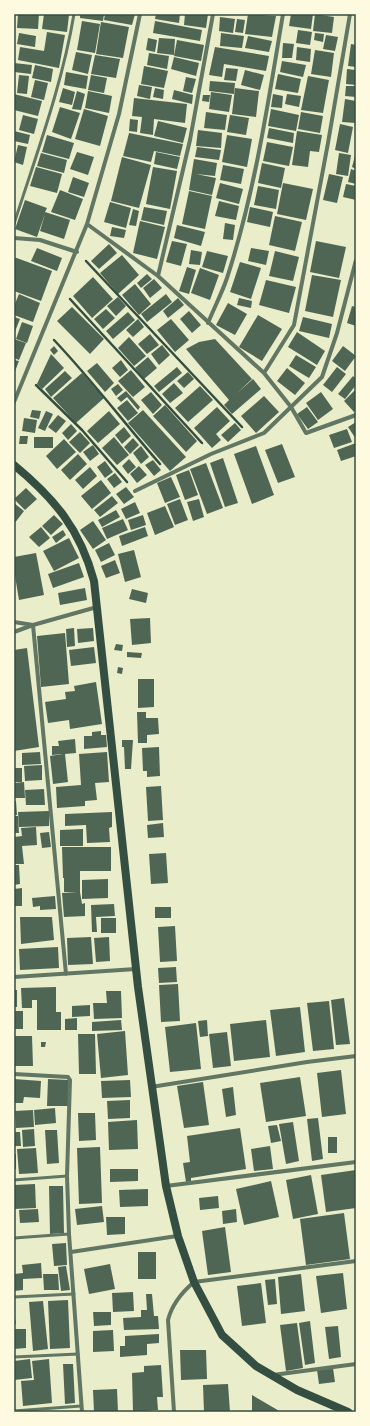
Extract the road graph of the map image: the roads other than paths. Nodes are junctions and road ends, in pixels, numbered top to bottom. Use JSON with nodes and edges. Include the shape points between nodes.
{"nodes":[{"id":1,"x":74,"y":14,"type":"edge"},
{"id":2,"x":140,"y":14,"type":"edge"},
{"id":3,"x":213,"y":14,"type":"edge"},
{"id":4,"x":283,"y":14,"type":"edge"},
{"id":5,"x":350,"y":14,"type":"edge"},
{"id":6,"x":14,"y":224,"type":"edge"},
{"id":7,"x":87,"y":224,"type":"junction"},
{"id":8,"x":14,"y":238,"type":"edge"},
{"id":9,"x":77,"y":252,"type":"junction"},
{"id":10,"x":356,"y":260,"type":"edge"},
{"id":11,"x":158,"y":276,"type":"junction"},
{"id":12,"x":208,"y":323,"type":"junction"},
{"id":13,"x":264,"y":373,"type":"junction"},
{"id":14,"x":14,"y":402,"type":"edge"},
{"id":15,"x":291,"y":407,"type":"junction"},
{"id":16,"x":356,"y":415,"type":"edge"},
{"id":17,"x":14,"y":465,"type":"edge"},
{"id":18,"x":135,"y":491,"type":"road end"},
{"id":19,"x":98,"y":607,"type":"junction"},
{"id":20,"x":14,"y":622,"type":"edge"},
{"id":21,"x":33,"y":625,"type":"junction"},
{"id":22,"x":14,"y":632,"type":"edge"},
{"id":23,"x":136,"y":969,"type":"junction"},
{"id":24,"x":66,"y":974,"type":"junction"},
{"id":25,"x":14,"y":977,"type":"edge"},
{"id":26,"x":356,"y":1056,"type":"edge"},
{"id":27,"x":14,"y":1074,"type":"edge"},
{"id":28,"x":151,"y":1087,"type":"junction"},
{"id":29,"x":356,"y":1162,"type":"edge"},
{"id":30,"x":67,"y":1176,"type":"junction"},
{"id":31,"x":14,"y":1180,"type":"edge"},
{"id":32,"x":166,"y":1186,"type":"junction"},
{"id":33,"x":69,"y":1234,"type":"junction"},
{"id":34,"x":178,"y":1236,"type":"junction"},
{"id":35,"x":14,"y":1238,"type":"edge"},
{"id":36,"x":71,"y":1252,"type":"junction"},
{"id":37,"x":356,"y":1261,"type":"edge"},
{"id":38,"x":194,"y":1282,"type":"junction"},
{"id":39,"x":74,"y":1294,"type":"junction"},
{"id":40,"x":14,"y":1297,"type":"edge"},
{"id":41,"x":78,"y":1354,"type":"junction"},
{"id":42,"x":14,"y":1357,"type":"edge"},
{"id":43,"x":356,"y":1364,"type":"edge"},
{"id":44,"x":272,"y":1375,"type":"junction"},
{"id":45,"x":82,"y":1406,"type":"junction"},
{"id":46,"x":14,"y":1411,"type":"edge"},
{"id":47,"x":82,"y":1412,"type":"edge"},
{"id":48,"x":174,"y":1412,"type":"edge"},
{"id":49,"x":348,"y":1412,"type":"edge"}],
"edges":[{"from":1,"to":6,"type":"lane","via":[[57,89]]},
{"from":2,"to":7,"type":"street","via":[[119,114]]},
{"from":3,"to":11,"type":"street","via":[[190,140]]},
{"from":4,"to":12,"type":"street","via":[[264,127],[240,235],[226,280]]},
{"from":5,"to":13,"type":"street","via":[[294,325]]},
{"from":7,"to":9,"type":"street"},
{"from":7,"to":11,"type":"street"},
{"from":8,"to":9,"type":"street","via":[[40,240]]},
{"from":9,"to":14,"type":"street"},
{"from":10,"to":15,"type":"street","via":[[337,333],[322,377]]},
{"from":11,"to":12,"type":"street"},
{"from":12,"to":13,"type":"street"},
{"from":13,"to":15,"type":"street"},
{"from":15,"to":16,"type":"street","via":[[306,433]]},
{"from":15,"to":18,"type":"street","via":[[264,433],[211,454]]},
{"from":17,"to":19,"type":"main road","via":[[53,500],[75,532],[89,562]]},
{"from":19,"to":21,"type":"street"},
{"from":19,"to":23,"type":"main road"},
{"from":20,"to":21,"type":"street"},
{"from":21,"to":22,"type":"street"},
{"from":21,"to":24,"type":"street"},
{"from":23,"to":24,"type":"street"},
{"from":23,"to":28,"type":"main road"},
{"from":24,"to":25,"type":"street"},
{"from":26,"to":28,"type":"street"},
{"from":27,"to":30,"type":"street","via":[[68,1077],[70,1080]]},
{"from":28,"to":32,"type":"main road"},
{"from":29,"to":32,"type":"street"},
{"from":30,"to":31,"type":"lane"},
{"from":30,"to":33,"type":"street"},
{"from":32,"to":34,"type":"main road"},
{"from":33,"to":35,"type":"lane"},
{"from":33,"to":36,"type":"street"},
{"from":34,"to":36,"type":"street"},
{"from":34,"to":38,"type":"main road"},
{"from":36,"to":39,"type":"street"},
{"from":37,"to":38,"type":"street"},
{"from":38,"to":44,"type":"main road","via":[[222,1335],[256,1366]]},
{"from":38,"to":48,"type":"street","via":[[171,1308],[168,1320]]},
{"from":39,"to":40,"type":"lane"},
{"from":39,"to":41,"type":"street"},
{"from":41,"to":42,"type":"lane"},
{"from":41,"to":45,"type":"street"},
{"from":43,"to":44,"type":"street"},
{"from":44,"to":49,"type":"main road","via":[[297,1390]]},
{"from":45,"to":46,"type":"lane"},
{"from":45,"to":47,"type":"street"}]}
